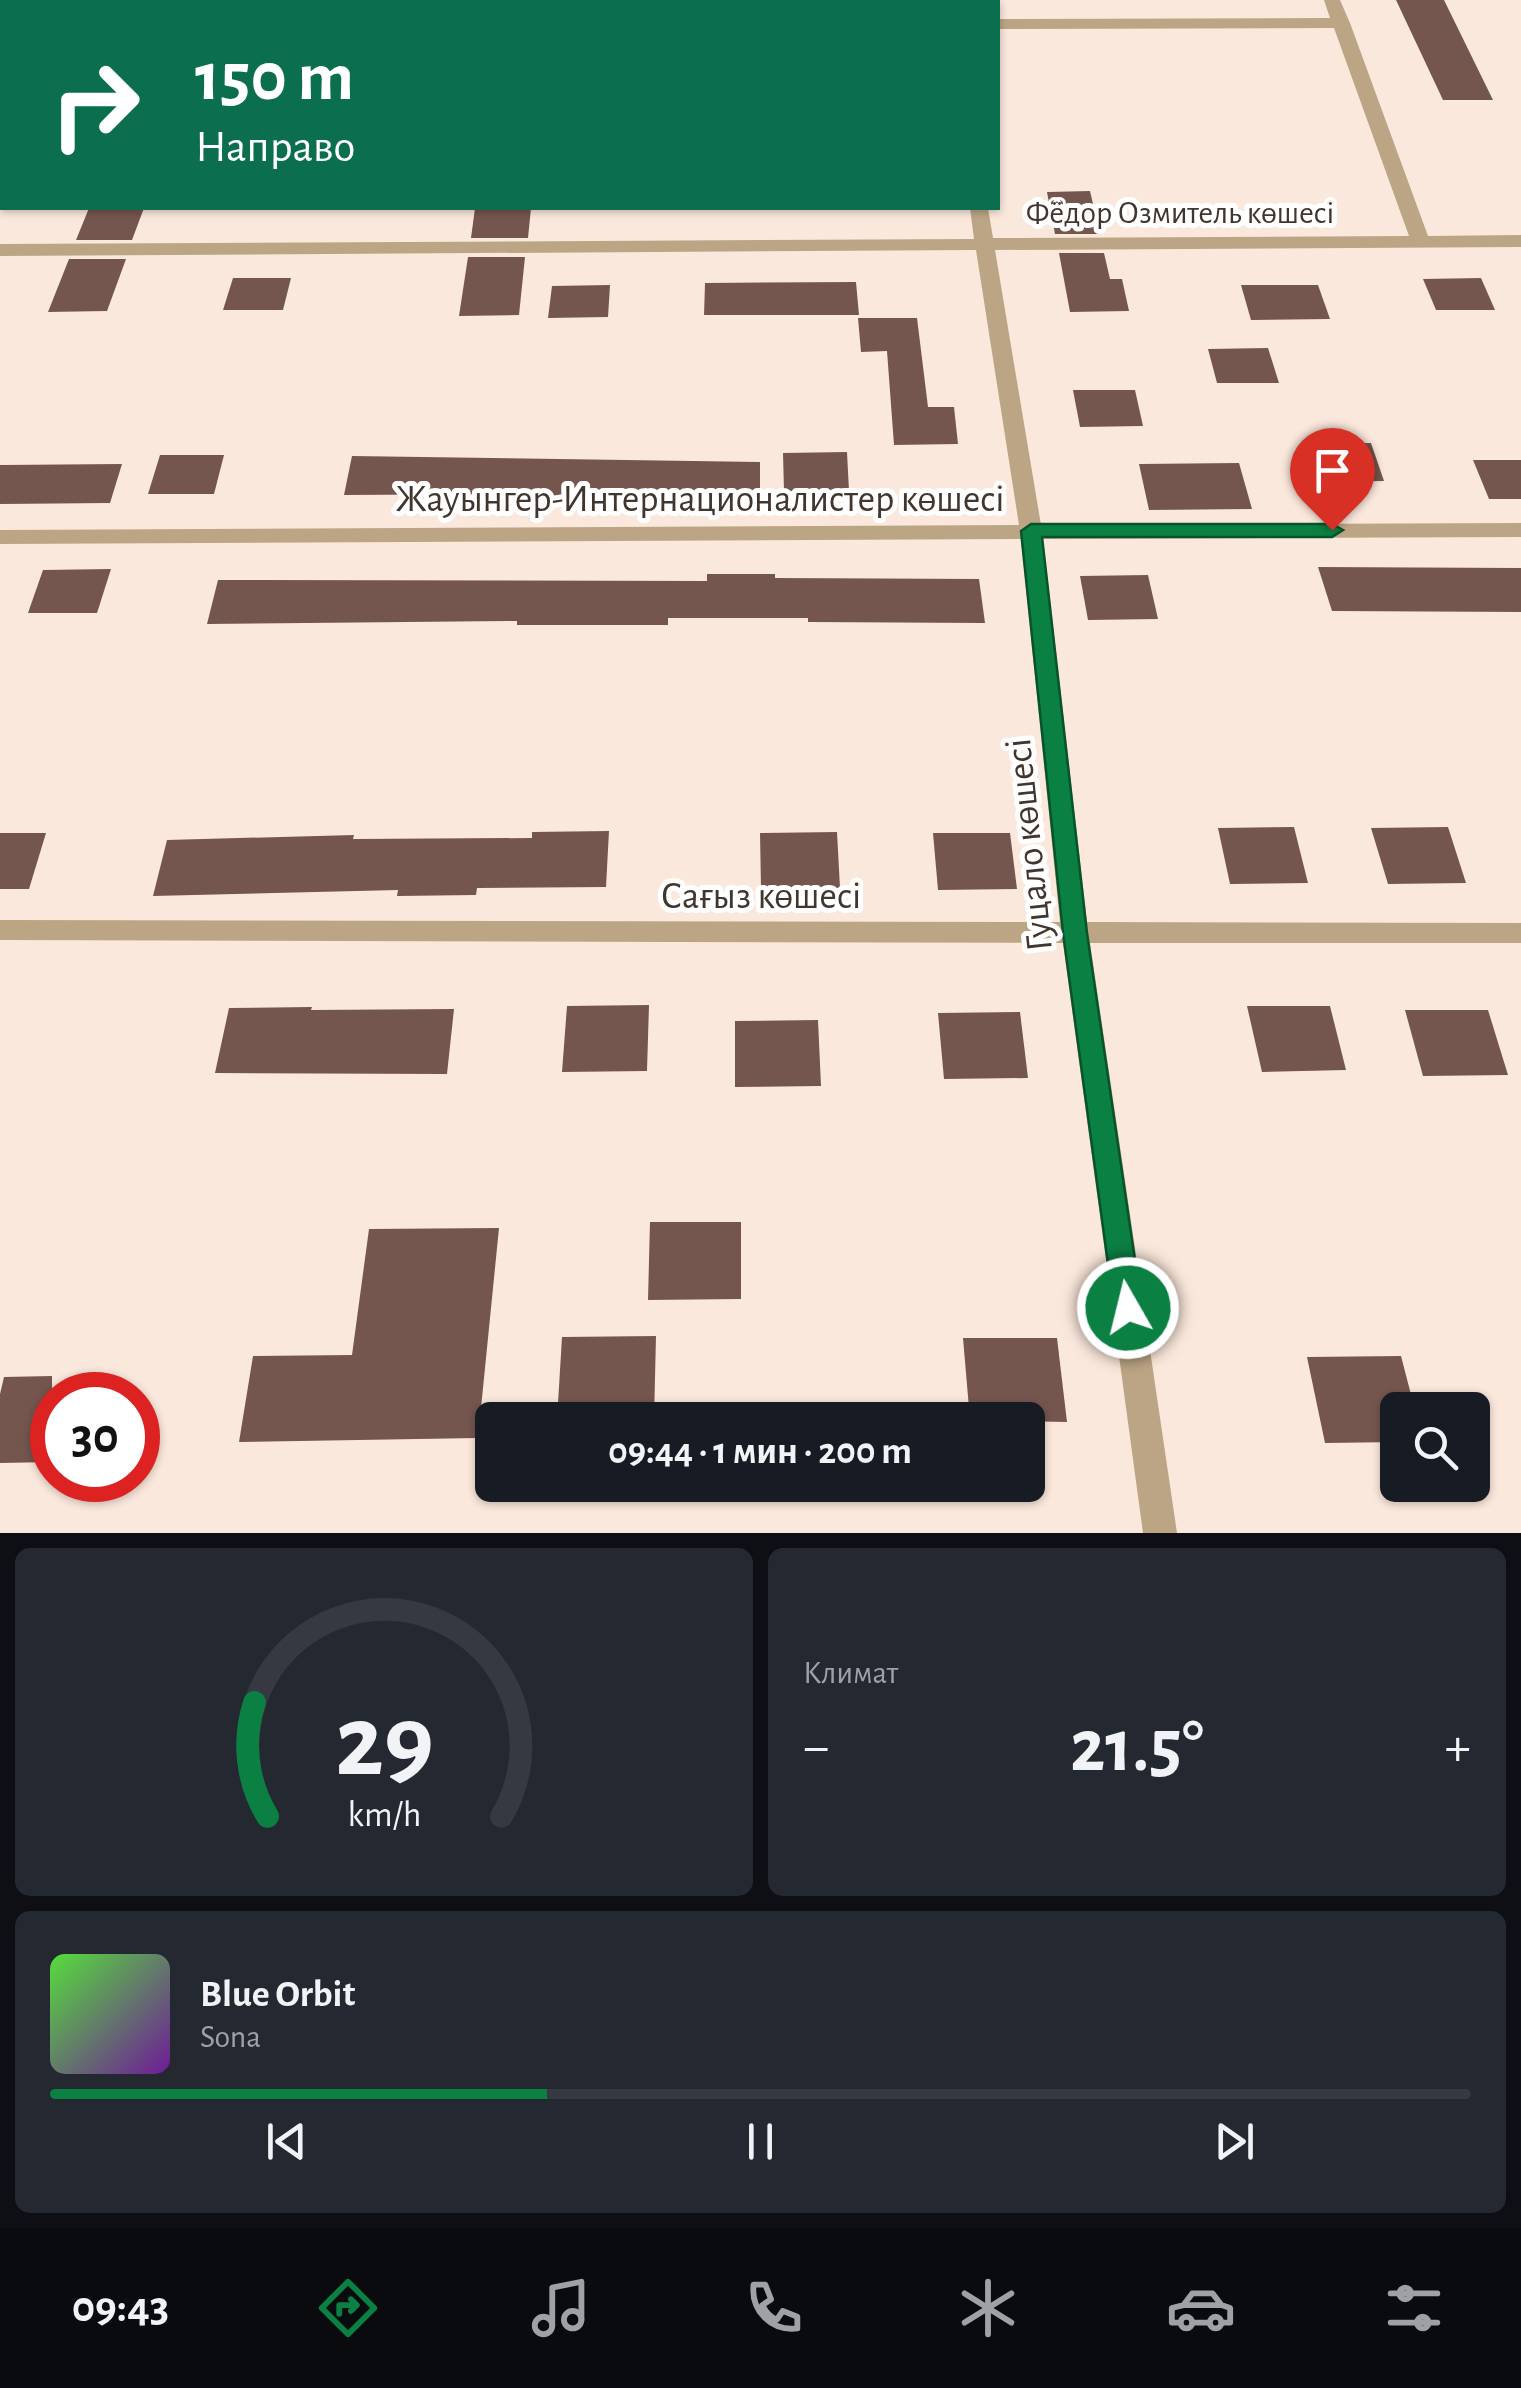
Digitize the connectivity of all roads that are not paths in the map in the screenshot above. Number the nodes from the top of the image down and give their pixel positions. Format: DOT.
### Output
graph roads {
  1 [pos="1332,0"];
  2 [pos="1000,24"];
  3 [pos="1342,24"];
  4 [pos="979,210"];
  5 [pos="1521,240"];
  6 [pos="1420,241"];
  7 [pos="984,242"];
  8 [pos="0,250"];
  9 [pos="1521,530"];
  10 [pos="1031,531"];
  11 [pos="0,537"];
  12 [pos="0,930"];
  13 [pos="1075,933"];
  14 [pos="1521,933"];
  15 [pos="1160,1533"];
  1 -- 3 [label="street"];
  2 -- 3 [label="street"];
  3 -- 6 [label="street"];
  4 -- 7 [label="street, Гуцало көшесі"];
  5 -- 6 [label="street, Фёдор Озмитель көшесі"];
  6 -- 7 [label="street, Фёдор Озмитель көшесі"];
  7 -- 8 [label="street, Фёдор Озмитель көшесі"];
  7 -- 10 [label="street, Гуцало көшесі"];
  9 -- 10 [label="street, Жауынгер-Интернационалистер көшесі"];
  10 -- 11 [label="street, Жауынгер-Интернационалистер көшесі"];
  10 -- 13 [label="street, Гуцало көшесі"];
  12 -- 13 [label="street, Сағыз көшесі"];
  13 -- 14 [label="street, Сағыз көшесі"];
  13 -- 15 [label="street, Гуцало көшесі"];
}
